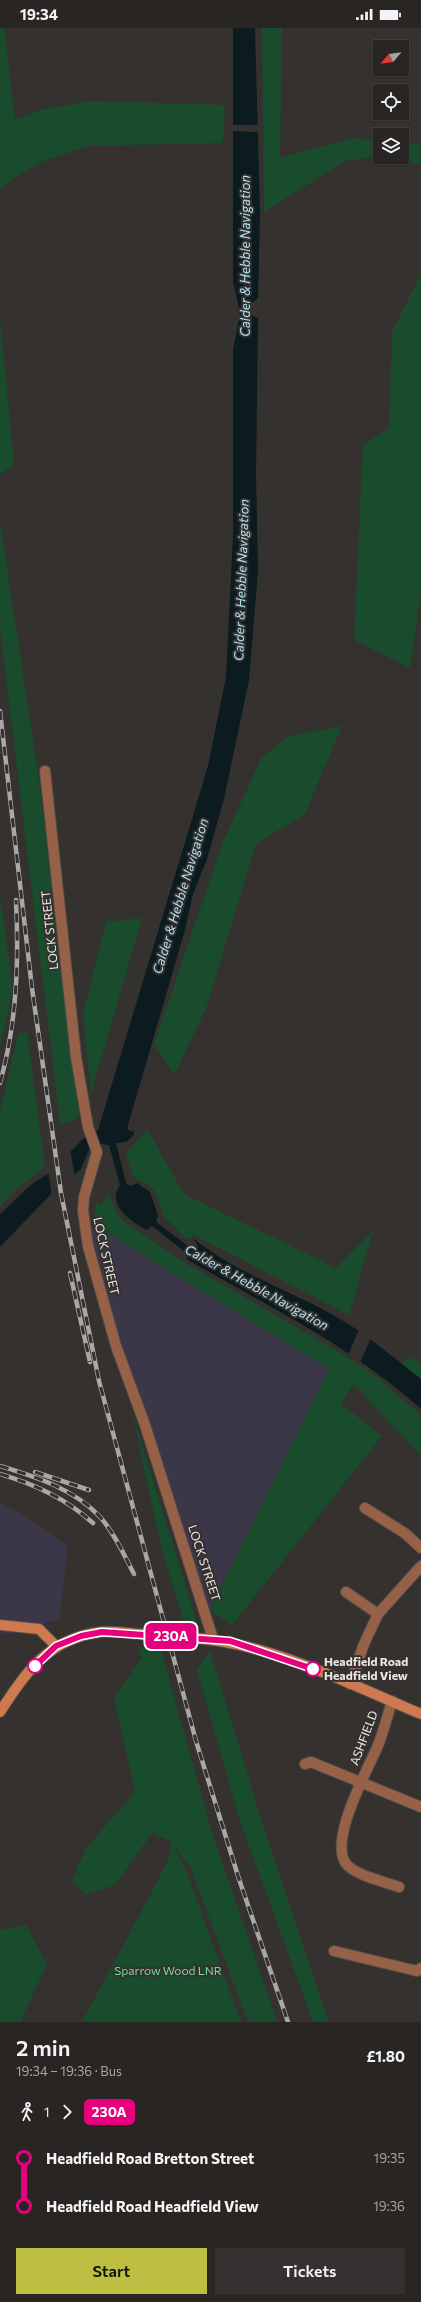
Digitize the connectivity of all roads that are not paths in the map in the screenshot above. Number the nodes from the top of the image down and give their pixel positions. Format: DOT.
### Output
graph roads {
  1 [pos="46,771"];
  2 [pos="366,1508"];
  3 [pos="421,1548"];
  4 [pos="421,1566"];
  5 [pos="346,1592"];
  6 [pos="378,1614"];
  7 [pos="0,1625"];
  8 [pos="213,1639"];
  9 [pos="56,1646"];
  10 [pos="350,1684"];
  11 [pos="392,1702"];
  12 [pos="0,1712"];
  13 [pos="421,1714"];
  14 [pos="304,1764"];
  15 [pos="360,1783"];
  16 [pos="421,1807"];
  17 [pos="399,1886"];
  18 [pos="334,1951"];
  19 [pos="421,1968"];
  1 -- 8 [label="street, LOCK STREET"];
  2 -- 3 [label="street"];
  4 -- 6 [label="street"];
  5 -- 6 [label="street"];
  6 -- 10 [label="street"];
  7 -- 9 [label="street"];
  8 -- 9 [label="street, bridge"];
  8 -- 10 [label="street"];
  9 -- 12 [label="street"];
  10 -- 11 [label="street"];
  11 -- 13 [label="street"];
  11 -- 15 [label="street, ASHFIELD"];
  14 -- 15 [label="street, ASHFIELD"];
  15 -- 16 [label="street, ASHFIELD"];
  15 -- 17 [label="street, ASHFIELD"];
  18 -- 19 [label="street"];
}
